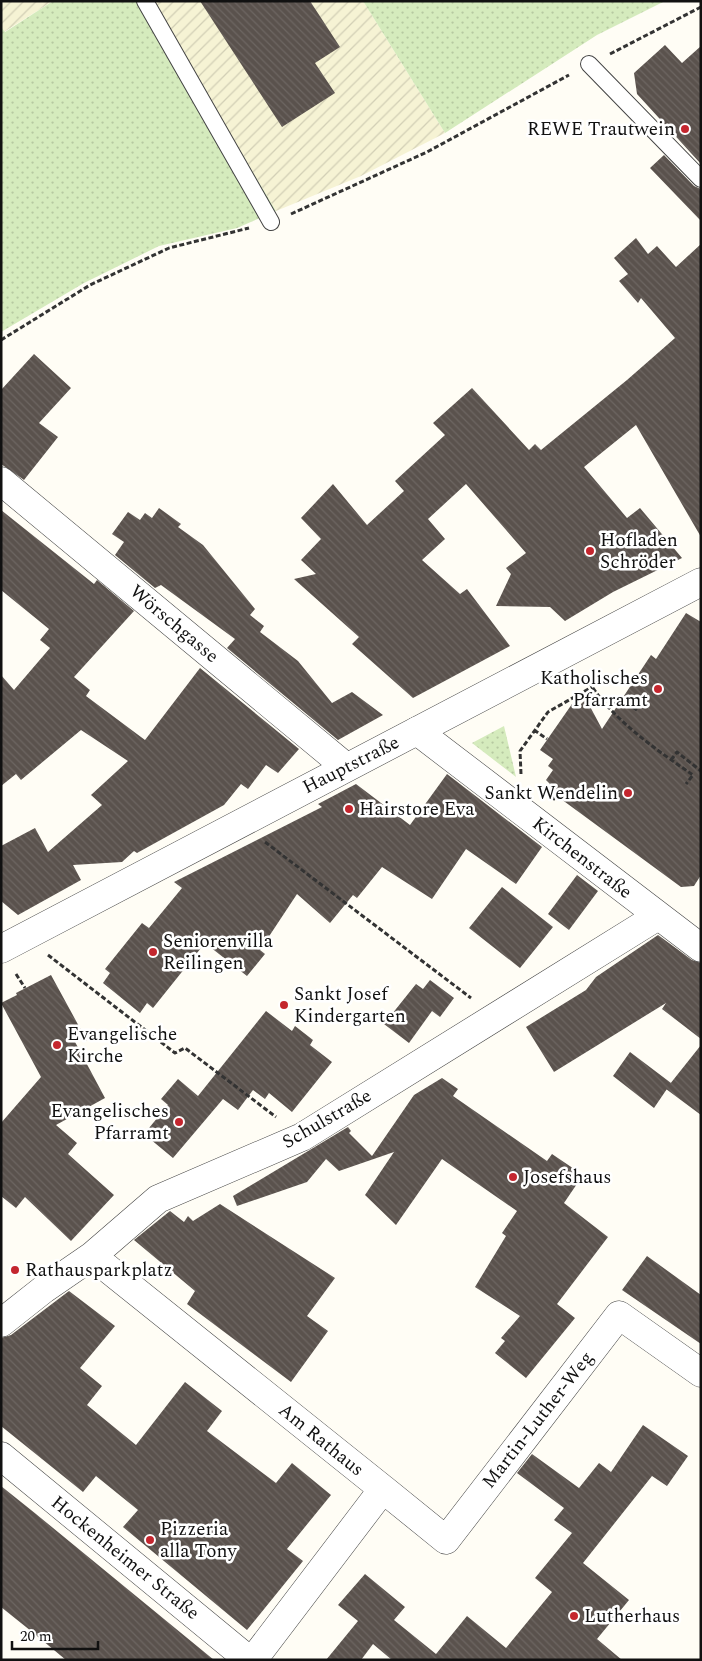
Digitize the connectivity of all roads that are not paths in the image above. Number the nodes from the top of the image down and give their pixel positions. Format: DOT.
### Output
graph roads {
  1 [pos="145,1"];
  2 [pos="589,64"];
  3 [pos="701,179"];
  4 [pos="271,222"];
  5 [pos="1,481"];
  6 [pos="700,582"];
  7 [pos="418,731"];
  8 [pos="346,767"];
  9 [pos="658,916"];
  10 [pos="13,943"];
  11 [pos="701,948"];
  12 [pos="92,1256"];
  13 [pos="1,1323"];
  14 [pos="701,1373"];
  15 [pos="1,1456"];
  16 [pos="383,1489"];
  17 [pos="249,1660"];
  18 [pos="253,1660"];
  1 -- 4 [label="lane"];
  2 -- 3 [label="lane"];
  5 -- 8 [label="street, Wörschgasse"];
  6 -- 7 [label="street, Hauptstraße"];
  7 -- 8 [label="street, Hauptstraße"];
  7 -- 9 [label="street, Kirchenstraße"];
  8 -- 10 [label="street, Hauptstraße"];
  9 -- 11 [label="street, Kirchenstraße"];
  9 -- 12 [label="street, Schulstraße"];
  12 -- 13 [label="street, Schulstraße"];
  12 -- 16 [label="street, Am Rathaus"];
  14 -- 16 [label="street, Martin-Luther-Weg"];
  15 -- 17 [label="street, Hockenheimer Straße"];
  16 -- 18 [label="street, Am Rathaus"];
}
